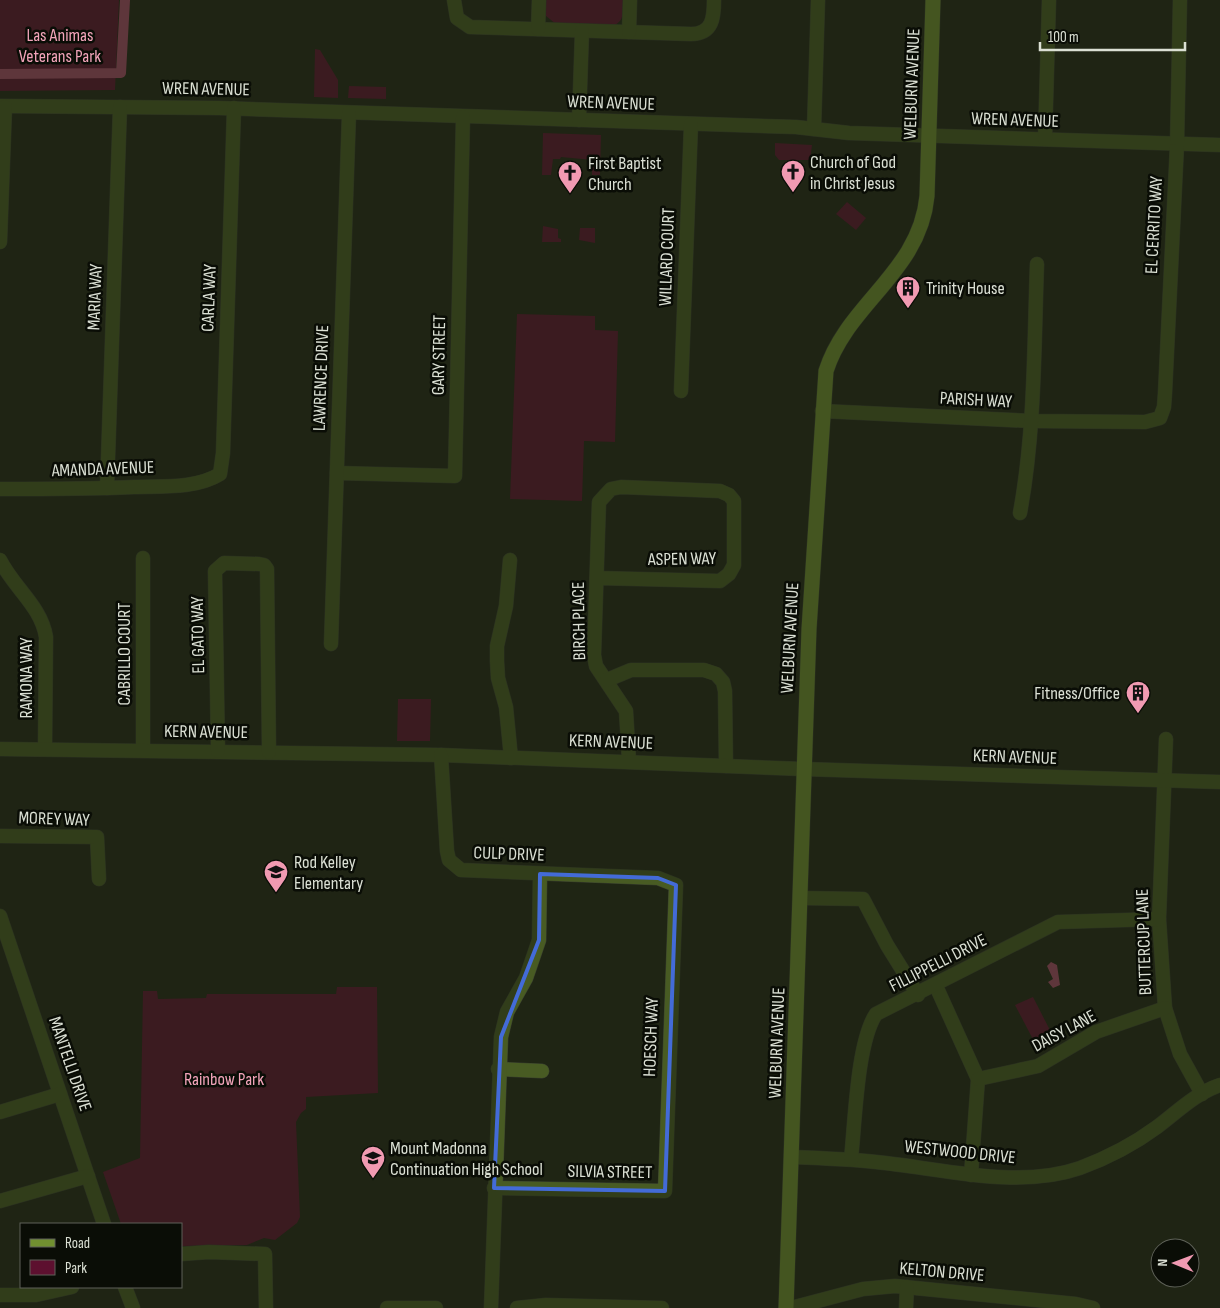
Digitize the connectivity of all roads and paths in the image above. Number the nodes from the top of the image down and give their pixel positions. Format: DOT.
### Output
graph roads {
  1 [pos="454,0"];
  2 [pos="539,0"];
  3 [pos="630,0"];
  4 [pos="714,0"];
  5 [pos="818,0"];
  6 [pos="933,0"];
  7 [pos="1049,0"];
  8 [pos="1180,0"];
  9 [pos="538,29"];
  10 [pos="582,31"];
  11 [pos="629,32"];
  12 [pos="2,106"];
  13 [pos="120,107"];
  14 [pos="234,108"];
  15 [pos="349,113"];
  16 [pos="463,117"];
  17 [pos="579,120"];
  18 [pos="691,124"];
  19 [pos="814,129"];
  20 [pos="929,136"];
  21 [pos="1045,139"];
  22 [pos="1177,144"];
  23 [pos="1220,145"];
  24 [pos="0,242"];
  25 [pos="1037,264"];
  26 [pos="681,391"];
  27 [pos="822,411"];
  28 [pos="1031,421"];
  29 [pos="1128,421"];
  30 [pos="337,473"];
  31 [pos="206,480"];
  32 [pos="107,488"];
  33 [pos="0,489"];
  34 [pos="599,502"];
  35 [pos="1020,513"];
  36 [pos="142,558"];
  37 [pos="0,560"];
  38 [pos="510,560"];
  39 [pos="596,578"];
  40 [pos="331,644"];
  41 [pos="607,680"];
  42 [pos="1166,739"];
  43 [pos="0,749"];
  44 [pos="45,749"];
  45 [pos="143,750"];
  46 [pos="218,751"];
  47 [pos="269,752"];
  48 [pos="441,755"];
  49 [pos="511,758"];
  50 [pos="629,761"];
  51 [pos="726,766"];
  52 [pos="803,769"];
  53 [pos="1164,780"];
  54 [pos="1220,782"];
  55 [pos="0,836"];
  56 [pos="540,874"];
  57 [pos="99,879"];
  58 [pos="676,884"];
  59 [pos="800,898"];
  60 [pos="0,916"];
  61 [pos="1159,919"];
  62 [pos="936,986"];
  63 [pos="918,995"];
  64 [pos="1165,1008"];
  65 [pos="498,1069"];
  66 [pos="542,1070"];
  67 [pos="978,1079"];
  68 [pos="1220,1085"];
  69 [pos="60,1094"];
  70 [pos="1202,1094"];
  71 [pos="0,1112"];
  72 [pos="792,1157"];
  73 [pos="851,1160"];
  74 [pos="972,1175"];
  75 [pos="88,1176"];
  76 [pos="494,1188"];
  77 [pos="665,1191"];
  78 [pos="0,1201"];
  79 [pos="104,1223"];
  80 [pos="182,1254"];
  81 [pos="907,1287"];
  82 [pos="68,1288"];
  83 [pos="125,1288"];
  84 [pos="0,1295"];
  85 [pos="1021,1303"];
  86 [pos="546,1307"];
  87 [pos="133,1308"];
  88 [pos="266,1308"];
  89 [pos="387,1308"];
  90 [pos="436,1308"];
  91 [pos="491,1308"];
  92 [pos="517,1308"];
  93 [pos="662,1308"];
  94 [pos="786,1308"];
  95 [pos="791,1308"];
  96 [pos="906,1308"];
  97 [pos="1093,1308"];
  1 -- 9 [label="street"];
  2 -- 9 [label="street"];
  3 -- 11 [label="street"];
  4 -- 11 [label="street"];
  5 -- 19 [label="street"];
  6 -- 20 [label="main road, WELBURN AVENUE"];
  7 -- 21 [label="street"];
  8 -- 22 [label="street, EL CERRITO WAY"];
  9 -- 10 [label="street"];
  10 -- 11 [label="street"];
  10 -- 17 [label="street"];
  12 -- 13 [label="street, WREN AVENUE"];
  12 -- 24 [label="street"];
  13 -- 14 [label="street, WREN AVENUE"];
  13 -- 32 [label="street, MARIA WAY"];
  14 -- 15 [label="street, WREN AVENUE"];
  14 -- 31 [label="street, CARLA WAY"];
  15 -- 16 [label="street, WREN AVENUE"];
  15 -- 30 [label="street, LAWRENCE DRIVE"];
  16 -- 17 [label="street, WREN AVENUE"];
  16 -- 30 [label="street, GARY STREET"];
  17 -- 18 [label="street, WREN AVENUE"];
  18 -- 19 [label="street, WREN AVENUE"];
  18 -- 26 [label="street, WILLARD COURT"];
  19 -- 20 [label="street, WREN AVENUE"];
  20 -- 21 [label="street, WREN AVENUE"];
  20 -- 27 [label="main road, WELBURN AVENUE"];
  21 -- 22 [label="street, WREN AVENUE"];
  22 -- 23 [label="street, WREN AVENUE"];
  22 -- 29 [label="street, EL CERRITO WAY"];
  25 -- 28 [label="street"];
  27 -- 28 [label="street, PARISH WAY"];
  27 -- 52 [label="main road, WELBURN AVENUE"];
  28 -- 29 [label="street, PARISH WAY"];
  28 -- 35 [label="street"];
  30 -- 40 [label="street, LAWRENCE DRIVE"];
  31 -- 32 [label="street, AMANDA AVENUE"];
  32 -- 33 [label="street, AMANDA AVENUE"];
  34 -- 39 [label="street, BIRCH PLACE"];
  34 -- 39 [label="street, ASPEN WAY"];
  36 -- 45 [label="street, CABRILLO COURT"];
  37 -- 44 [label="street, RAMONA WAY"];
  38 -- 49 [label="street"];
  39 -- 41 [label="street, BIRCH PLACE"];
  41 -- 50 [label="street, BIRCH PLACE"];
  41 -- 51 [label="street"];
  42 -- 53 [label="street, BUTTERCUP LANE"];
  43 -- 44 [label="street, KERN AVENUE"];
  44 -- 45 [label="street, KERN AVENUE"];
  45 -- 46 [label="street, KERN AVENUE"];
  46 -- 47 [label="street, KERN AVENUE"];
  46 -- 47 [label="street, EL GATO WAY"];
  47 -- 48 [label="street, KERN AVENUE"];
  48 -- 49 [label="street, KERN AVENUE"];
  48 -- 56 [label="street, CULP DRIVE"];
  49 -- 50 [label="street, KERN AVENUE"];
  50 -- 51 [label="street, KERN AVENUE"];
  51 -- 52 [label="street, KERN AVENUE"];
  52 -- 53 [label="street, KERN AVENUE"];
  52 -- 59 [label="main road, WELBURN AVENUE"];
  53 -- 54 [label="street, KERN AVENUE"];
  53 -- 61 [label="street, BUTTERCUP LANE"];
  55 -- 57 [label="street, MOREY WAY"];
  56 -- 58 [label="street, CULP DRIVE"];
  56 -- 65 [label="street"];
  58 -- 77 [label="street, HOESCH WAY"];
  59 -- 63 [label="street"];
  59 -- 72 [label="main road, WELBURN AVENUE"];
  60 -- 69 [label="street, MANTELLI DRIVE"];
  61 -- 62 [label="street, FILLIPPELLI DRIVE"];
  61 -- 64 [label="street, BUTTERCUP LANE"];
  62 -- 63 [label="street, FILLIPPELLI DRIVE"];
  62 -- 67 [label="street"];
  63 -- 73 [label="street, FILLIPPELLI DRIVE"];
  64 -- 67 [label="street, DAISY LANE"];
  64 -- 70 [label="street, BUTTERCUP LANE"];
  65 -- 66 [label="street"];
  65 -- 76 [label="street"];
  67 -- 74 [label="street"];
  68 -- 70 [label="street, WESTWOOD DRIVE"];
  69 -- 71 [label="street"];
  69 -- 75 [label="street, MANTELLI DRIVE"];
  70 -- 74 [label="street, WESTWOOD DRIVE"];
  72 -- 73 [label="street, WESTWOOD DRIVE"];
  72 -- 94 [label="main road, WELBURN AVENUE"];
  73 -- 74 [label="street, WESTWOOD DRIVE"];
  75 -- 78 [label="street"];
  75 -- 79 [label="street, MANTELLI DRIVE"];
  76 -- 77 [label="street, SILVIA STREET"];
  76 -- 91 [label="street"];
  80 -- 88 [label="street"];
  81 -- 85 [label="street, KELTON DRIVE"];
  81 -- 95 [label="street, KELTON DRIVE"];
  81 -- 96 [label="street"];
  82 -- 84 [label="street"];
  83 -- 87 [label="street"];
  85 -- 97 [label="street, KELTON DRIVE"];
  86 -- 92 [label="street"];
  86 -- 93 [label="street"];
  89 -- 90 [label="street"];
}
